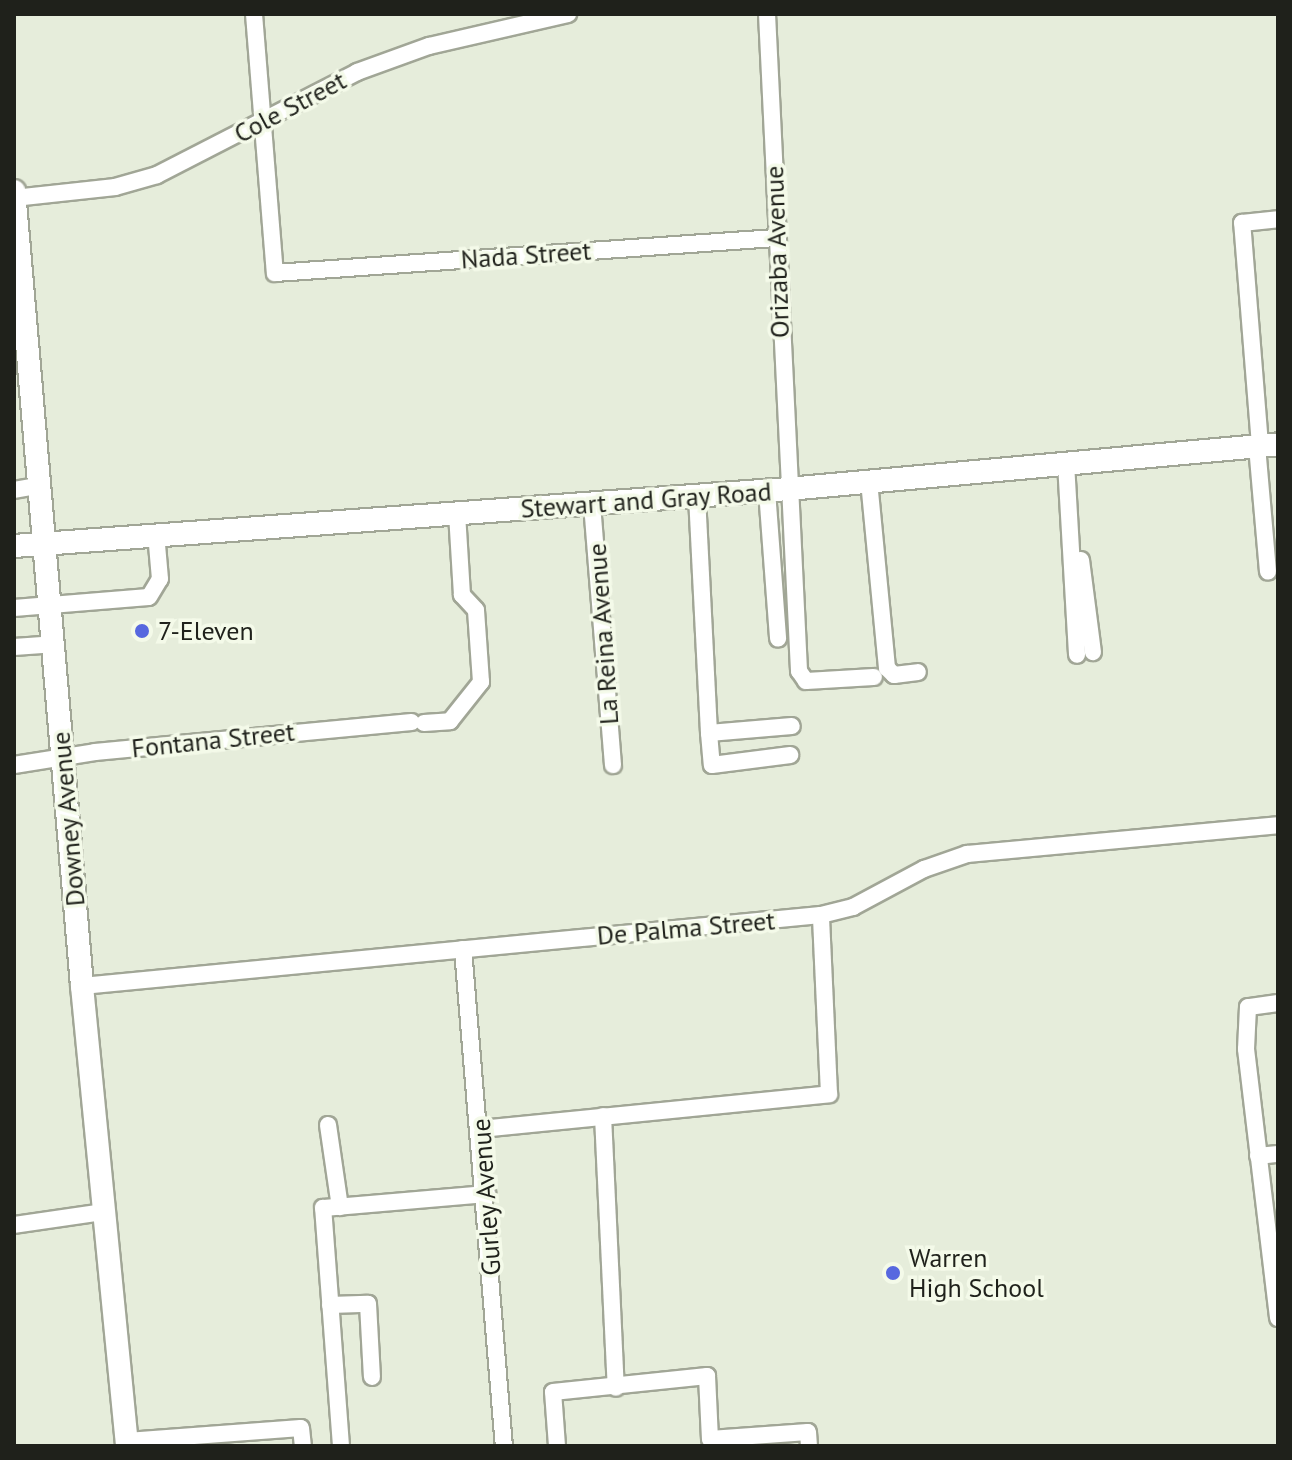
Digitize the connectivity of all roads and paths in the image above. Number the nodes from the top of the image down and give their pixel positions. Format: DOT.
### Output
graph roads {
  1 [pos="254,14"];
  2 [pos="568,14"];
  3 [pos="767,14"];
  4 [pos="263,120"];
  5 [pos="14,191"];
  6 [pos="14,198"];
  7 [pos="1278,219"];
  8 [pos="776,238"];
  9 [pos="1265,445"];
  10 [pos="1070,463"];
  11 [pos="869,481"];
  12 [pos="41,485"];
  13 [pos="14,490"];
  14 [pos="777,490"];
  15 [pos="697,496"];
  16 [pos="592,504"];
  17 [pos="457,514"];
  18 [pos="156,533"];
  19 [pos="45,540"];
  20 [pos="14,546"];
  21 [pos="1268,572"];
  22 [pos="50,605"];
  23 [pos="14,608"];
  24 [pos="778,639"];
  25 [pos="53,644"];
  26 [pos="14,647"];
  27 [pos="1085,653"];
  28 [pos="918,672"];
  29 [pos="874,677"];
  30 [pos="792,726"];
  31 [pos="709,733"];
  32 [pos="790,755"];
  33 [pos="62,758"];
  34 [pos="14,765"];
  35 [pos="613,765"];
  36 [pos="1278,825"];
  37 [pos="821,915"];
  38 [pos="463,949"];
  39 [pos="82,986"];
  40 [pos="1278,1003"];
  41 [pos="603,1116"];
  42 [pos="328,1125"];
  43 [pos="481,1129"];
  44 [pos="1278,1154"];
  45 [pos="1258,1156"];
  46 [pos="487,1194"];
  47 [pos="340,1207"];
  48 [pos="103,1212"];
  49 [pos="14,1225"];
  50 [pos="330,1305"];
  51 [pos="1278,1318"];
  52 [pos="372,1377"];
  53 [pos="616,1388"];
  54 [pos="127,1443"];
  55 [pos="303,1446"];
  56 [pos="341,1446"];
  57 [pos="504,1446"];
  58 [pos="557,1446"];
  59 [pos="809,1446"];
  1 -- 4 [label="street"];
  2 -- 4 [label="street, Cole Street"];
  3 -- 8 [label="street, Orizaba Avenue"];
  4 -- 6 [label="street, Cole Street"];
  4 -- 8 [label="street, Nada Street"];
  5 -- 6 [label="main road, Downey Avenue"];
  6 -- 12 [label="main road, Downey Avenue"];
  7 -- 9 [label="street"];
  8 -- 14 [label="street, Orizaba Avenue"];
  9 -- 10 [label="main road, Stewart and Gray Road"];
  9 -- 21 [label="street"];
  10 -- 11 [label="main road, Stewart and Gray Road"];
  10 -- 27 [label="street"];
  11 -- 14 [label="main road, Stewart and Gray Road"];
  11 -- 28 [label="street"];
  12 -- 13 [label="street"];
  12 -- 19 [label="main road, Downey Avenue"];
  14 -- 15 [label="main road, Stewart and Gray Road"];
  14 -- 24 [label="street"];
  14 -- 29 [label="street"];
  15 -- 16 [label="main road, Stewart and Gray Road"];
  15 -- 31 [label="street"];
  16 -- 17 [label="main road, Stewart and Gray Road"];
  16 -- 35 [label="street, La Reina Avenue"];
  17 -- 18 [label="main road, Stewart and Gray Road"];
  17 -- 33 [label="street, Fontana Street"];
  18 -- 19 [label="main road, Stewart and Gray Road"];
  18 -- 22 [label="street"];
  19 -- 20 [label="main road, Stewart and Gray Road"];
  19 -- 22 [label="main road, Downey Avenue"];
  22 -- 23 [label="street"];
  22 -- 25 [label="main road, Downey Avenue"];
  25 -- 26 [label="street"];
  25 -- 33 [label="main road, Downey Avenue"];
  30 -- 31 [label="street"];
  31 -- 32 [label="street"];
  33 -- 34 [label="street, Fontana Street"];
  33 -- 39 [label="main road, Downey Avenue"];
  36 -- 37 [label="street, De Palma Street"];
  37 -- 38 [label="street, De Palma Street"];
  37 -- 41 [label="street"];
  38 -- 39 [label="street, De Palma Street"];
  38 -- 43 [label="street, Gurley Avenue"];
  39 -- 48 [label="main road, Downey Avenue"];
  40 -- 45 [label="street"];
  41 -- 43 [label="street"];
  41 -- 53 [label="street"];
  42 -- 47 [label="street"];
  43 -- 46 [label="street, Gurley Avenue"];
  44 -- 45 [label="street"];
  45 -- 51 [label="street"];
  46 -- 47 [label="street"];
  46 -- 57 [label="street, Gurley Avenue"];
  47 -- 50 [label="street"];
  48 -- 49 [label="street"];
  48 -- 54 [label="main road, Downey Avenue"];
  50 -- 52 [label="street"];
  50 -- 56 [label="street"];
  53 -- 58 [label="street"];
  53 -- 59 [label="street"];
  54 -- 55 [label="street"];
}
